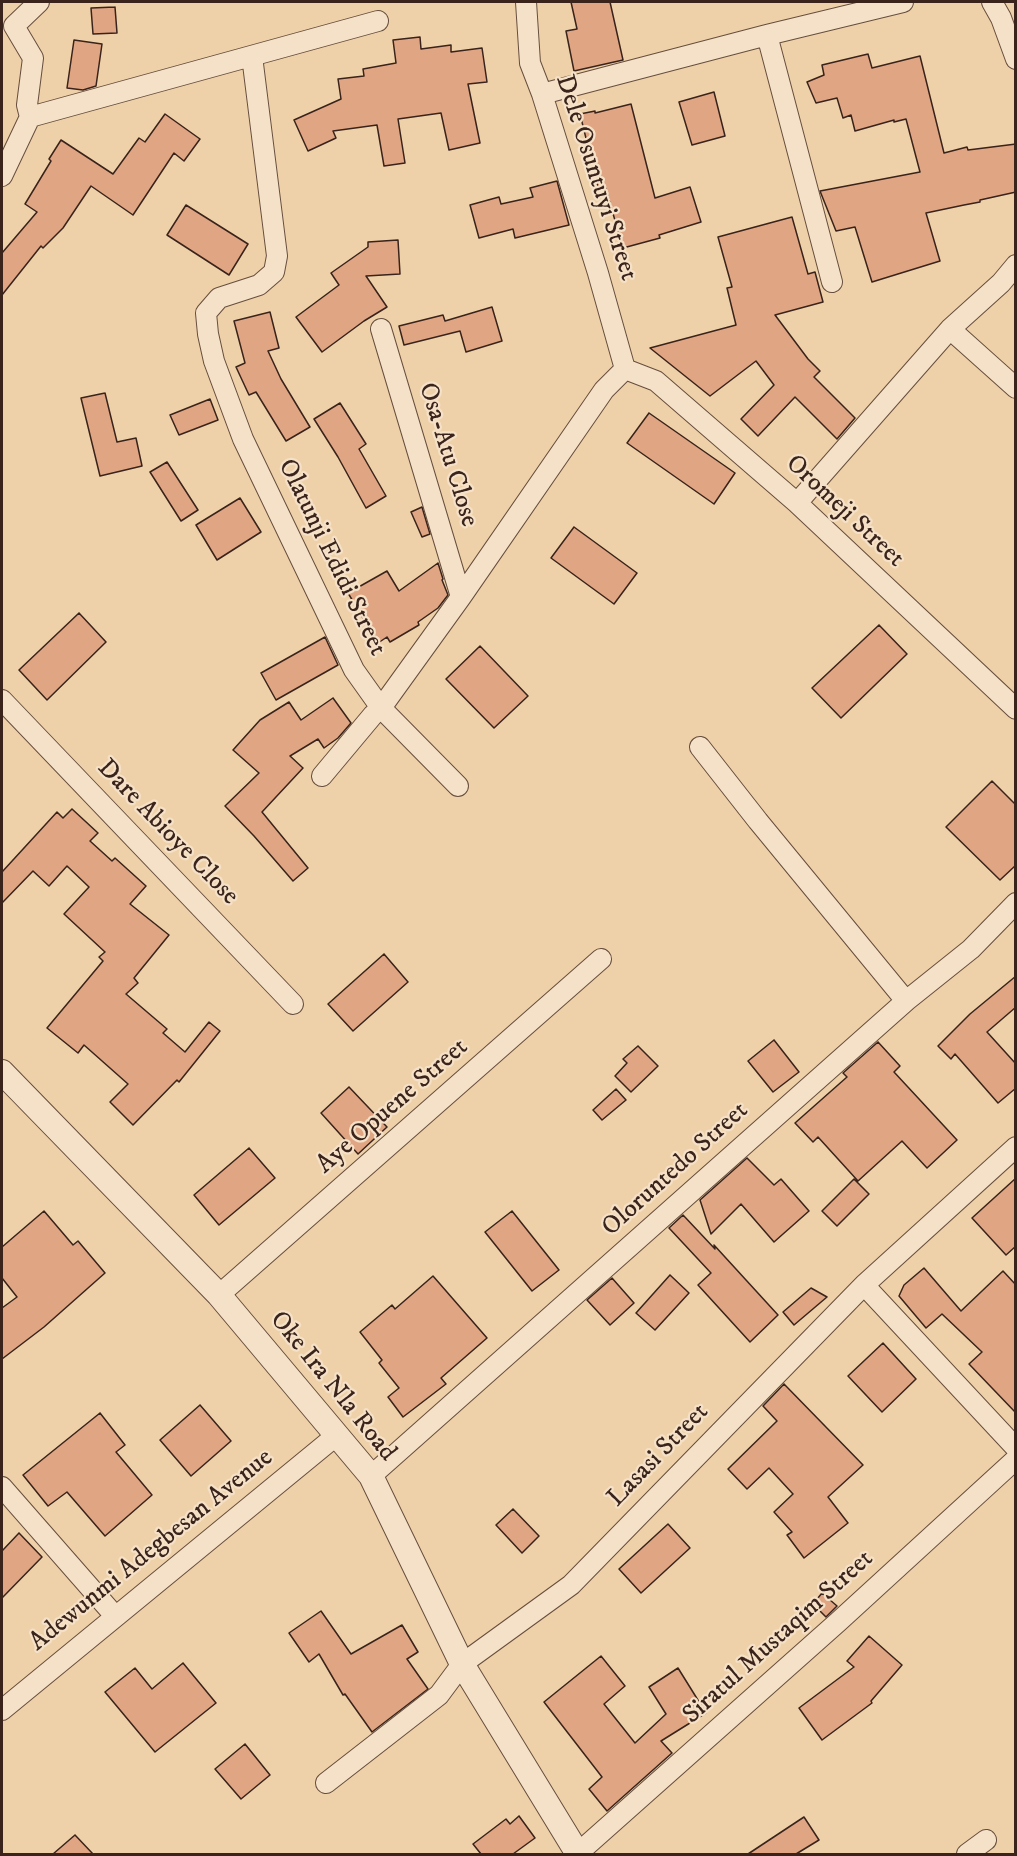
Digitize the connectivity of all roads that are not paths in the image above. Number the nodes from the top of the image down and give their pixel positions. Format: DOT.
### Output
graph roads {
  1 [pos="39,2"];
  2 [pos="526,2"];
  3 [pos="903,2"];
  4 [pos="992,2"];
  5 [pos="378,21"];
  6 [pos="8,24"];
  7 [pos="766,35"];
  8 [pos="252,56"];
  9 [pos="1016,59"];
  10 [pos="542,94"];
  11 [pos="30,117"];
  12 [pos="2,176"];
  13 [pos="1016,265"];
  14 [pos="832,282"];
  15 [pos="381,329"];
  16 [pos="950,329"];
  17 [pos="625,369"];
  18 [pos="1016,388"];
  19 [pos="797,503"];
  20 [pos="460,597"];
  21 [pos="2,700"];
  22 [pos="381,708"];
  23 [pos="1016,709"];
  24 [pos="700,747"];
  25 [pos="322,776"];
  26 [pos="458,786"];
  27 [pos="1016,903"];
  28 [pos="601,959"];
  29 [pos="906,1001"];
  30 [pos="293,1004"];
  31 [pos="2,1072"];
  32 [pos="1016,1147"];
  33 [pos="864,1285"];
  34 [pos="219,1295"];
  35 [pos="337,1435"];
  36 [pos="1016,1448"];
  37 [pos="1016,1459"];
  38 [pos="371,1476"];
  39 [pos="2,1487"];
  40 [pos="115,1616"];
  41 [pos="462,1664"];
  42 [pos="2,1710"];
  43 [pos="326,1783"];
  44 [pos="986,1840"];
  45 [pos="578,1854"];
  46 [pos="967,1854"];
  1 -- 6 [label="street"];
  2 -- 10 [label="street, Dele Osuntuyi Street"];
  3 -- 7 [label="street"];
  4 -- 9 [label="street"];
  5 -- 8 [label="street"];
  6 -- 11 [label="street"];
  7 -- 10 [label="street"];
  7 -- 14 [label="street"];
  8 -- 11 [label="street"];
  8 -- 22 [label="street, Olatunji Edidi Street"];
  10 -- 17 [label="street, Dele Osuntuyi Street"];
  11 -- 12 [label="street"];
  13 -- 16 [label="street"];
  15 -- 20 [label="street, Osa-Atu Close"];
  16 -- 18 [label="street"];
  16 -- 19 [label="street"];
  17 -- 19 [label="street, Oromeji Street"];
  17 -- 20 [label="street, Olatunji Edidi Street"];
  19 -- 23 [label="street, Oromeji Street"];
  20 -- 22 [label="street, Olatunji Edidi Street"];
  21 -- 30 [label="street, Dare Abioye Close"];
  22 -- 25 [label="street"];
  22 -- 26 [label="street"];
  24 -- 29 [label="street"];
  27 -- 29 [label="street, Oloruntedo Street"];
  28 -- 34 [label="street, Aye Opuene Street"];
  29 -- 38 [label="street, Oloruntedo Street"];
  31 -- 34 [label="street, Oke Ira Nla Road"];
  32 -- 33 [label="street, Lasasi Street"];
  33 -- 36 [label="street"];
  33 -- 41 [label="street, Lasasi Street"];
  34 -- 35 [label="street, Oke Ira Nla Road"];
  35 -- 38 [label="street, Oke Ira Nla Road"];
  35 -- 40 [label="street, Adewunmi Adegbesan Avenue"];
  37 -- 45 [label="street, Siratul Mustaqim Street"];
  38 -- 41 [label="street, Oke Ira Nla Road"];
  39 -- 40 [label="street"];
  40 -- 42 [label="street, Adewunmi Adegbesan Avenue"];
  41 -- 43 [label="street, Lasasi Street"];
  41 -- 45 [label="street, Oke Ira Nla Road"];
  44 -- 46 [label="street"];
}
